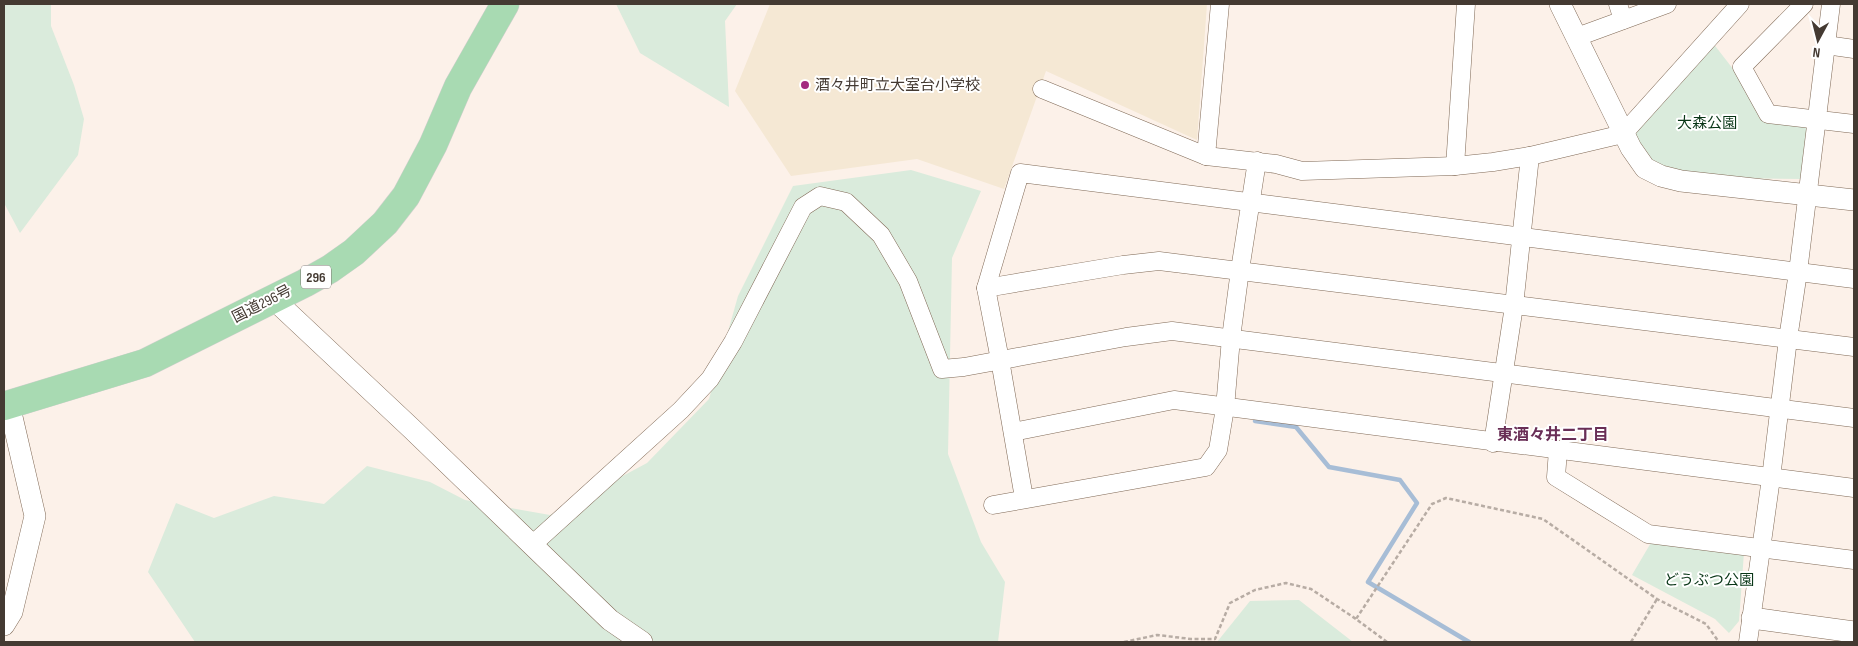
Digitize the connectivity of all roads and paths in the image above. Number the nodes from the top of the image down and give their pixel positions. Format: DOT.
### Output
graph roads {
  1 [pos="505,4"];
  2 [pos="1220,4"];
  3 [pos="1466,4"];
  4 [pos="1560,4"];
  5 [pos="1667,4"];
  6 [pos="1740,4"];
  7 [pos="1804,4"];
  8 [pos="1831,4"];
  9 [pos="1620,12"];
  10 [pos="1578,37"];
  11 [pos="1826,45"];
  12 [pos="1854,49"];
  13 [pos="1042,89"];
  14 [pos="1818,119"];
  15 [pos="1854,124"];
  16 [pos="1623,134"];
  17 [pos="1206,156"];
  18 [pos="1530,156"];
  19 [pos="1257,161"];
  20 [pos="1455,166"];
  21 [pos="1808,194"];
  22 [pos="1854,200"];
  23 [pos="1250,203"];
  24 [pos="1522,238"];
  25 [pos="1240,270"];
  26 [pos="1798,272"];
  27 [pos="1854,279"];
  28 [pos="986,288"];
  29 [pos="276,297"];
  30 [pos="1514,306"];
  31 [pos="1231,338"];
  32 [pos="1788,339"];
  33 [pos="1854,348"];
  34 [pos="1000,360"];
  35 [pos="1504,374"];
  36 [pos="6,405"];
  37 [pos="1225,408"];
  38 [pos="1780,408"];
  39 [pos="1854,418"];
  40 [pos="1013,432"];
  41 [pos="1494,442"];
  42 [pos="1558,450"];
  43 [pos="1771,478"];
  44 [pos="1854,488"];
  45 [pos="1024,498"];
  46 [pos="993,505"];
  47 [pos="532,544"];
  48 [pos="1761,548"];
  49 [pos="1854,560"];
  50 [pos="1657,599"];
  51 [pos="1752,618"];
  52 [pos="1359,622"];
  53 [pos="4,625"];
  54 [pos="1854,632"];
  55 [pos="642,642"];
  56 [pos="1124,642"];
  57 [pos="1387,642"];
  58 [pos="1631,642"];
  59 [pos="1719,642"];
  60 [pos="1748,642"];
  1 -- 29 [label="highway, 国道296号 / 296"];
  2 -- 17 [label="street"];
  3 -- 20 [label="street"];
  4 -- 10 [label="street"];
  5 -- 9 [label="street"];
  6 -- 16 [label="street"];
  7 -- 14 [label="street"];
  8 -- 11 [label="street"];
  9 -- 10 [label="street"];
  10 -- 16 [label="street"];
  11 -- 12 [label="street"];
  11 -- 14 [label="street"];
  13 -- 17 [label="street"];
  14 -- 15 [label="street"];
  14 -- 21 [label="street"];
  16 -- 18 [label="street"];
  16 -- 21 [label="street"];
  17 -- 19 [label="street"];
  18 -- 20 [label="street"];
  18 -- 24 [label="street"];
  19 -- 20 [label="street"];
  19 -- 23 [label="street"];
  21 -- 22 [label="street"];
  21 -- 26 [label="street"];
  23 -- 24 [label="street"];
  23 -- 25 [label="street"];
  23 -- 28 [label="street"];
  24 -- 26 [label="street"];
  24 -- 30 [label="street"];
  25 -- 28 [label="street"];
  25 -- 30 [label="street"];
  25 -- 31 [label="street"];
  26 -- 27 [label="street"];
  26 -- 32 [label="street"];
  28 -- 34 [label="street"];
  29 -- 36 [label="highway, 国道296号 / 296"];
  29 -- 47 [label="street"];
  30 -- 32 [label="street"];
  30 -- 35 [label="street"];
  31 -- 34 [label="street"];
  31 -- 35 [label="street"];
  31 -- 37 [label="street"];
  32 -- 33 [label="street"];
  32 -- 38 [label="street"];
  34 -- 40 [label="street"];
  34 -- 47 [label="street"];
  35 -- 38 [label="street"];
  35 -- 41 [label="street"];
  36 -- 53 [label="street"];
  37 -- 40 [label="street"];
  37 -- 41 [label="street"];
  37 -- 45 [label="street"];
  38 -- 39 [label="street"];
  38 -- 43 [label="street"];
  40 -- 45 [label="street"];
  41 -- 42 [label="street"];
  42 -- 43 [label="street"];
  42 -- 48 [label="street"];
  43 -- 44 [label="street"];
  43 -- 48 [label="street"];
  45 -- 46 [label="street"];
  47 -- 55 [label="street"];
  48 -- 49 [label="street"];
  48 -- 51 [label="street"];
  50 -- 52 [label="path"];
  50 -- 58 [label="path"];
  50 -- 59 [label="path"];
  51 -- 54 [label="street"];
  51 -- 60 [label="street"];
  52 -- 56 [label="path"];
  52 -- 57 [label="path"];
}
